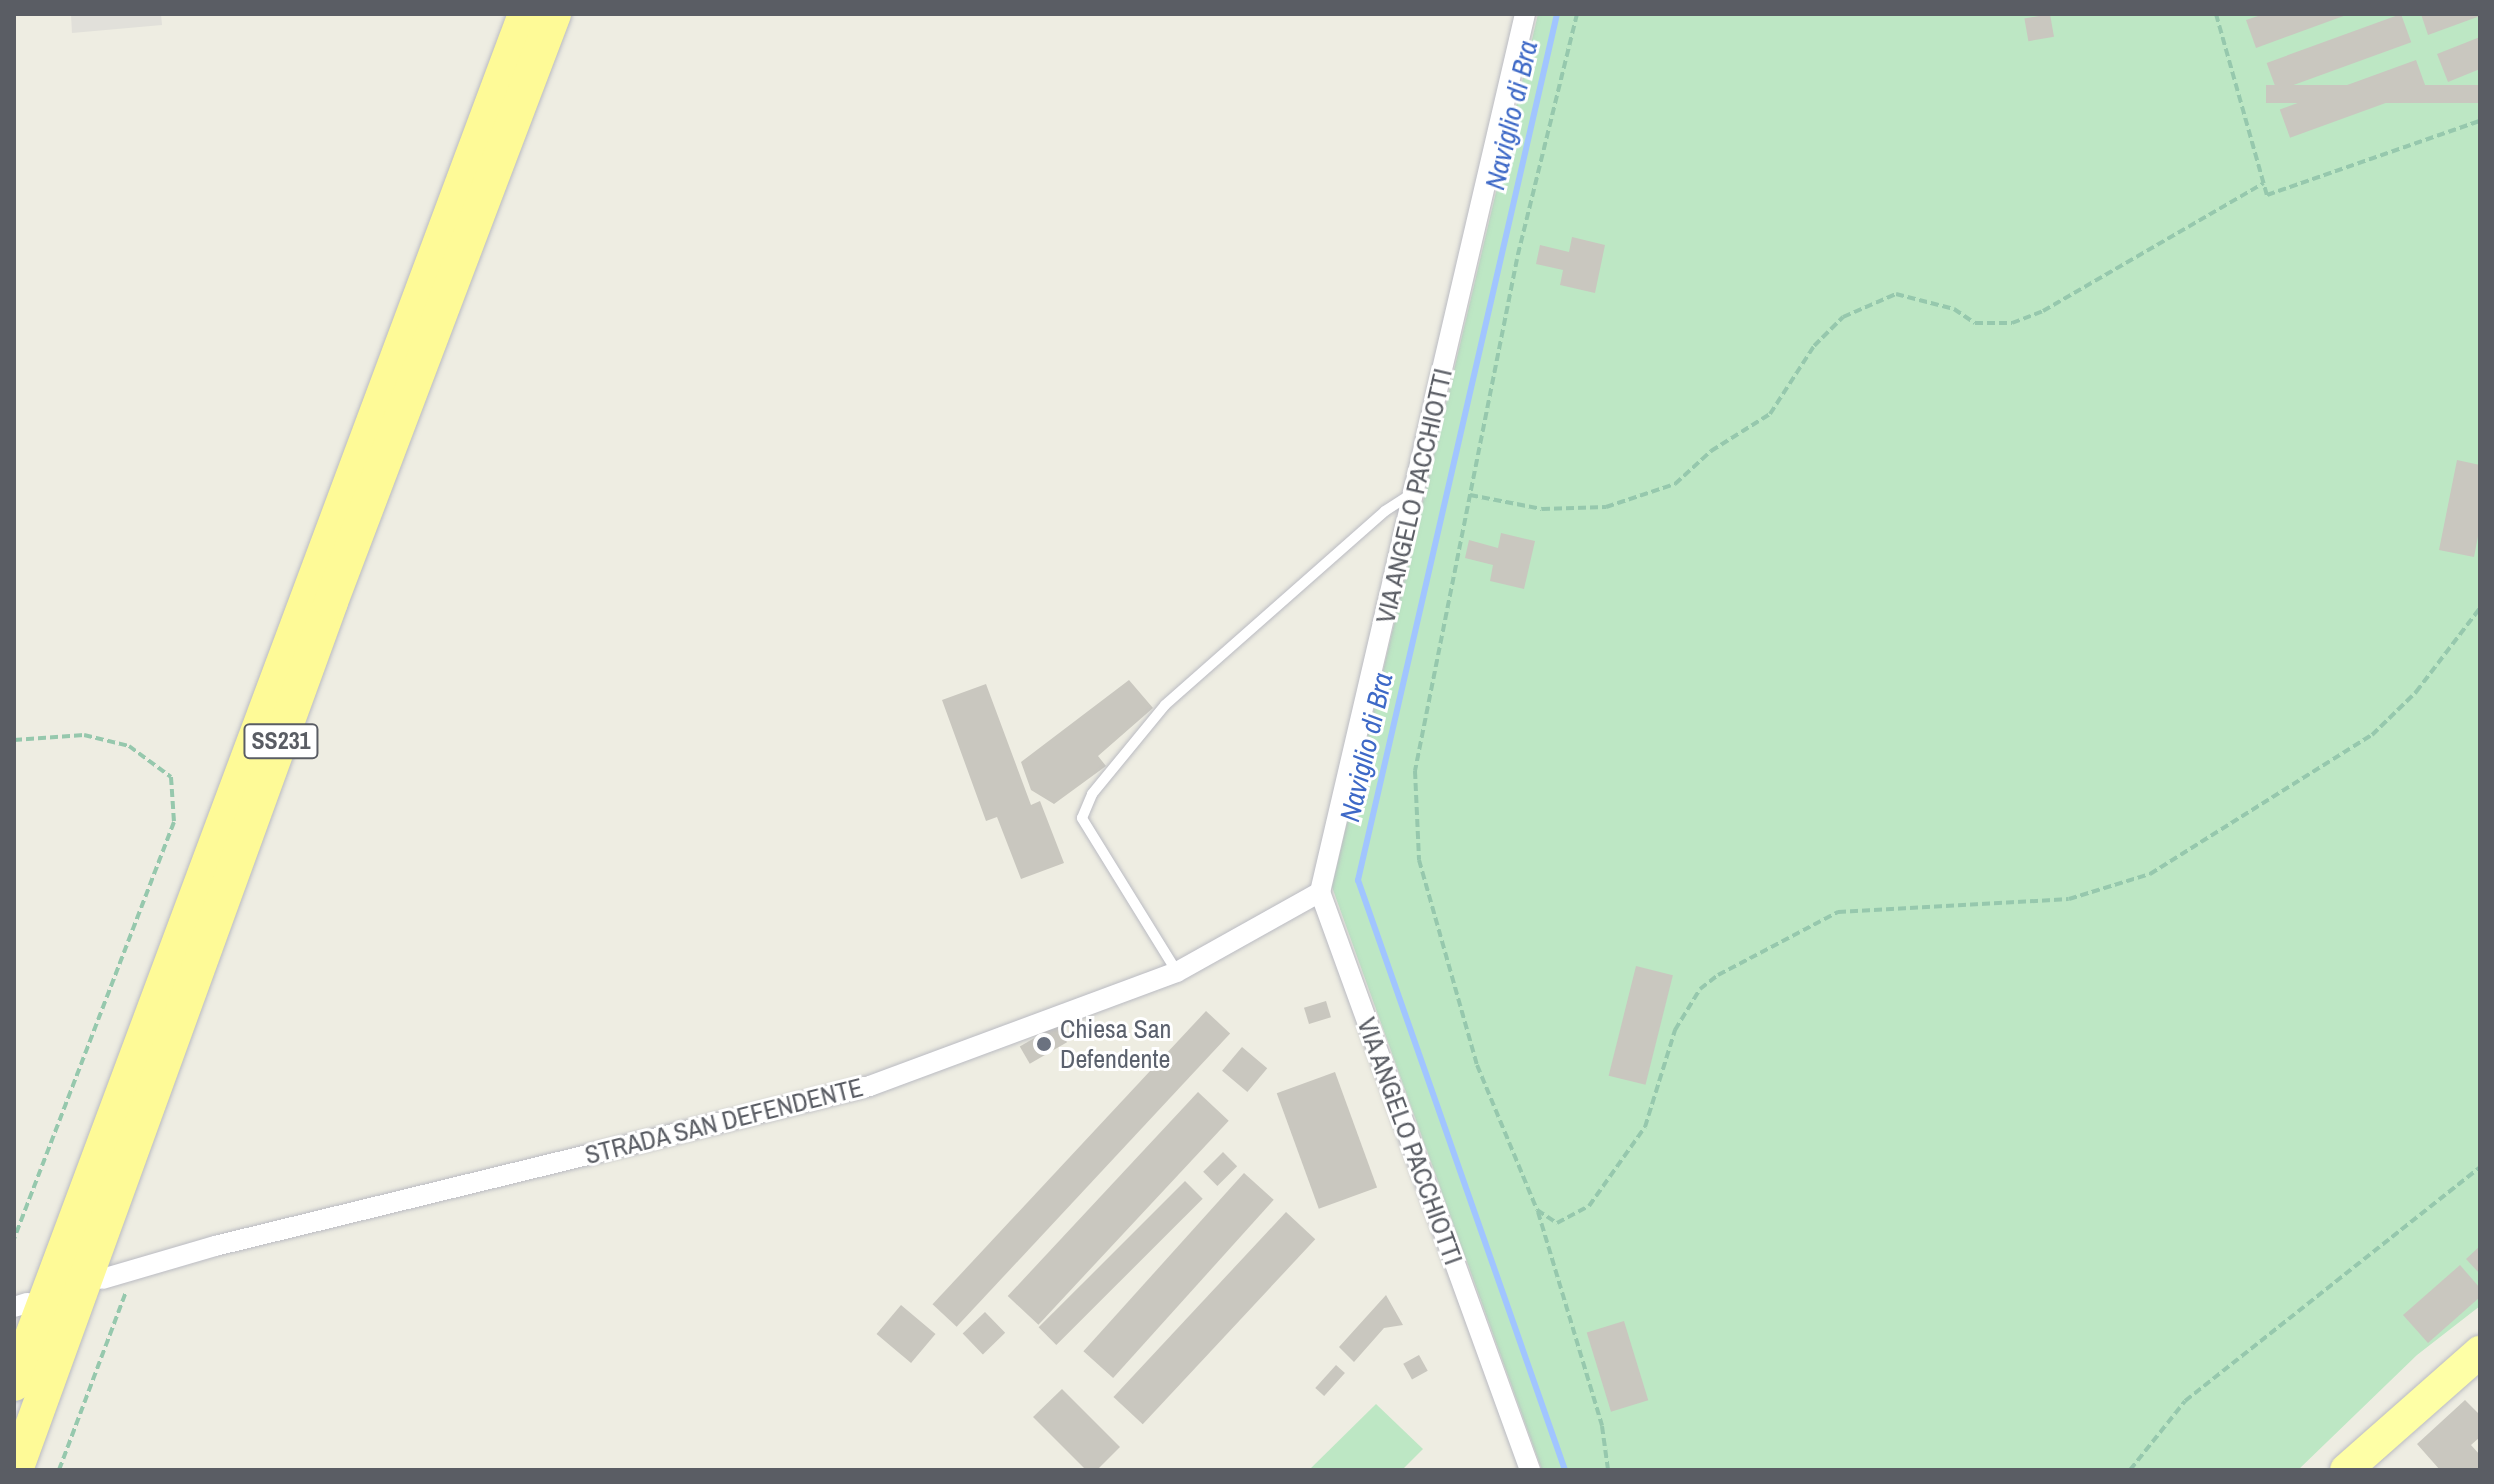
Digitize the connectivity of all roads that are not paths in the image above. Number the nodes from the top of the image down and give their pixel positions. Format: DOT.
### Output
graph roads {
  1 [pos="525,14"];
  2 [pos="554,14"];
  3 [pos="1525,14"];
  4 [pos="1416,491"];
  5 [pos="1320,892"];
  6 [pos="1177,972"];
  7 [pos="102,1279"];
  8 [pos="2480,1352"];
  9 [pos="14,1384"];
  10 [pos="16,1470"];
  11 [pos="1530,1470"];
  12 [pos="2346,1470"];
  1 -- 9 [label="highway, SS231"];
  2 -- 10 [label="highway, SS231"];
  3 -- 4 [label="street, VIA ANGELO PACCHIOTTI"];
  4 -- 5 [label="street, VIA ANGELO PACCHIOTTI"];
  4 -- 6 [label="lane"];
  5 -- 6 [label="street, STRADA SAN DEFENDENTE"];
  5 -- 11 [label="street, VIA ANGELO PACCHIOTTI"];
  6 -- 7 [label="street, STRADA SAN DEFENDENTE"];
  8 -- 12 [label="main road"];
}
